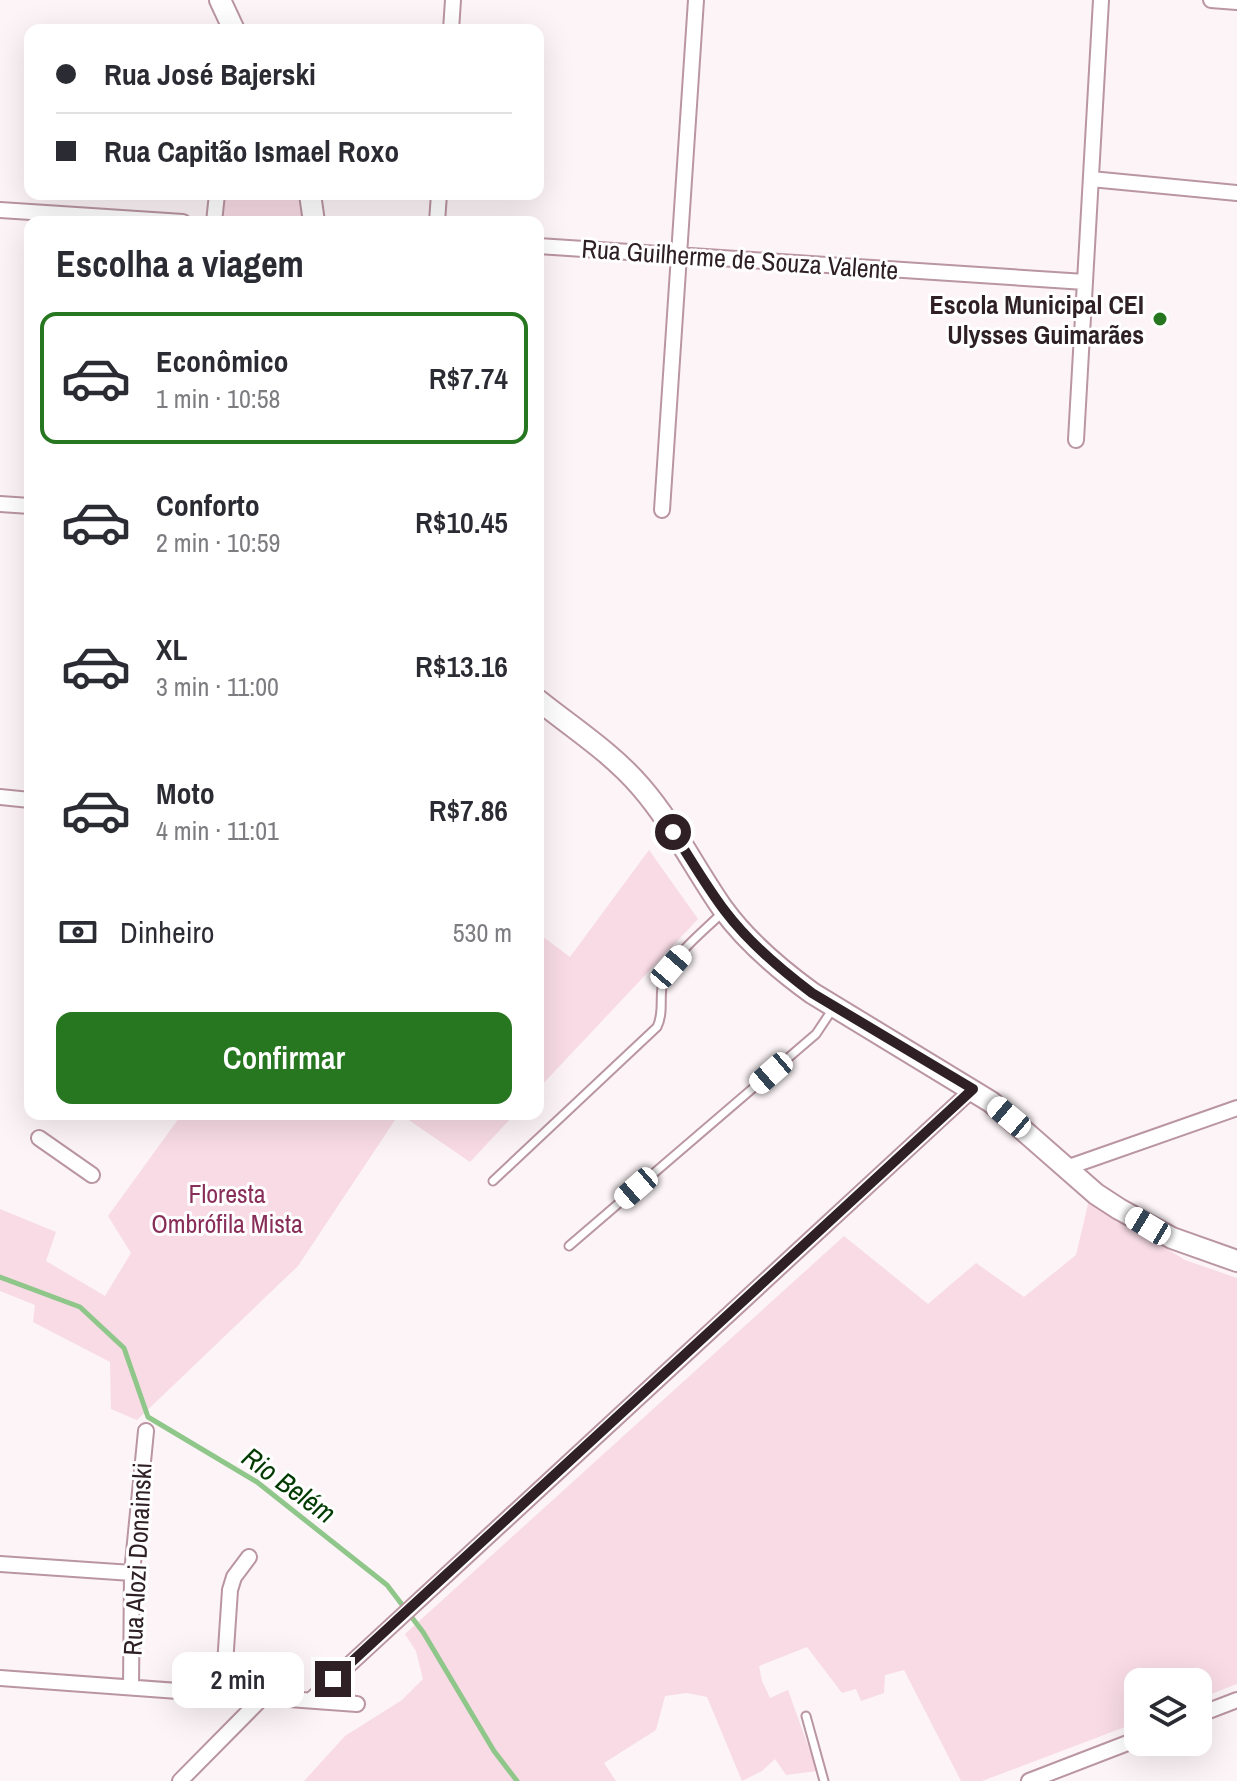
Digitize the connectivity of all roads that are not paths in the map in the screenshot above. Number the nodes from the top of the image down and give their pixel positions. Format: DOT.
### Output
graph roads {
  1 [pos="220,0"];
  2 [pos="453,0"];
  3 [pos="696,0"];
  4 [pos="1101,0"];
  5 [pos="1211,0"];
  6 [pos="1237,2"];
  7 [pos="231,24"];
  8 [pos="451,24"];
  9 [pos="1091,179"];
  10 [pos="1237,193"];
  11 [pos="0,210"];
  12 [pos="92,216"];
  13 [pos="544,246"];
  14 [pos="679,255"];
  15 [pos="1085,282"];
  16 [pos="1076,440"];
  17 [pos="0,504"];
  18 [pos="24,506"];
  19 [pos="662,510"];
  20 [pos="544,705"];
  21 [pos="0,797"];
  22 [pos="24,799"];
  23 [pos="724,910"];
  24 [pos="834,1007"];
  25 [pos="973,1089"];
  26 [pos="1237,1108"];
  27 [pos="39,1138"];
  28 [pos="1066,1168"];
  29 [pos="92,1175"];
  30 [pos="493,1181"];
  31 [pos="569,1246"];
  32 [pos="1237,1261"];
  33 [pos="146,1431"];
  34 [pos="249,1557"];
  35 [pos="0,1564"];
  36 [pos="132,1573"];
  37 [pos="0,1678"];
  38 [pos="131,1687"];
  39 [pos="223,1694"];
  40 [pos="263,1697"];
  41 [pos="311,1700"];
  42 [pos="1237,1700"];
  43 [pos="357,1704"];
  44 [pos="1212,1710"];
  45 [pos="806,1716"];
  46 [pos="1124,1744"];
  47 [pos="180,1781"];
  48 [pos="824,1781"];
  49 [pos="1029,1781"];
  1 -- 7 [label="main road"];
  2 -- 8 [label="street"];
  3 -- 14 [label="street"];
  4 -- 9 [label="street"];
  5 -- 6 [label="street"];
  9 -- 10 [label="street"];
  9 -- 15 [label="street"];
  11 -- 12 [label="street"];
  13 -- 14 [label="street, Rua Guilherme de Souza Valente"];
  14 -- 15 [label="street, Rua Guilherme de Souza Valente"];
  14 -- 19 [label="street"];
  15 -- 16 [label="street"];
  17 -- 18 [label="street"];
  20 -- 23 [label="main road"];
  21 -- 22 [label="street"];
  23 -- 24 [label="main road"];
  23 -- 30 [label="lane"];
  24 -- 25 [label="main road"];
  24 -- 31 [label="lane"];
  25 -- 28 [label="main road"];
  25 -- 41 [label="street"];
  26 -- 28 [label="street"];
  27 -- 29 [label="street"];
  28 -- 32 [label="main road"];
  33 -- 36 [label="street, Rua Alozi Donainski"];
  34 -- 39 [label="street"];
  35 -- 36 [label="street"];
  36 -- 38 [label="street, Rua Alozi Donainski"];
  37 -- 38 [label="street"];
  38 -- 39 [label="street"];
  39 -- 40 [label="street"];
  40 -- 41 [label="street"];
  40 -- 47 [label="street"];
  41 -- 43 [label="street"];
  42 -- 44 [label="street"];
  45 -- 48 [label="lane"];
  46 -- 49 [label="street"];
}
